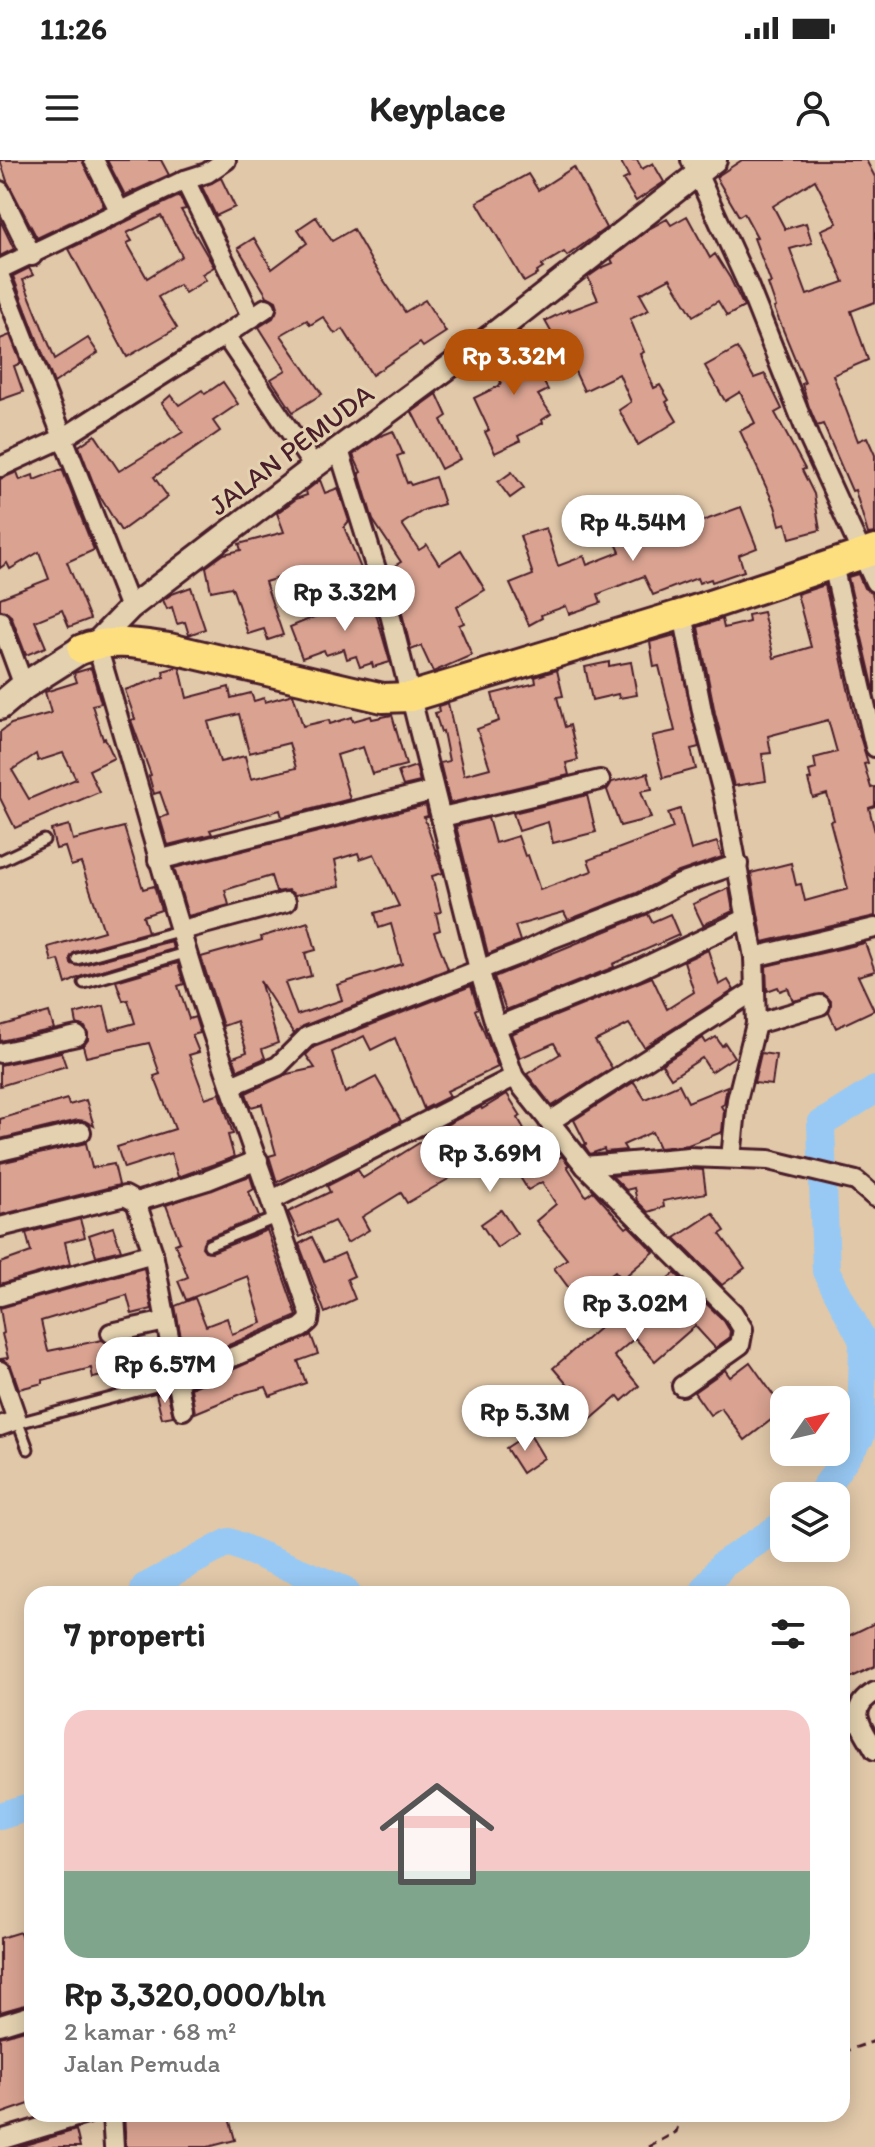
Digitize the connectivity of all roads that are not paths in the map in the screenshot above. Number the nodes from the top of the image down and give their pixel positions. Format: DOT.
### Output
graph roads {
  1 [pos="94,160"];
  2 [pos="226,160"];
  3 [pos="701,164"];
  4 [pos="204,166"];
  5 [pos="185,180"];
  6 [pos="0,191"];
  7 [pos="120,212"];
  8 [pos="32,256"];
  9 [pos="0,269"];
  10 [pos="0,277"];
  11 [pos="225,335"];
  12 [pos="63,438"];
  13 [pos="339,450"];
  14 [pos="0,467"];
  15 [pos="314,467"];
  16 [pos="869,552"];
  17 [pos="833,565"];
  18 [pos="875,582"];
  19 [pos="130,608"];
  20 [pos="683,614"];
  21 [pos="0,621"];
  22 [pos="89,646"];
  23 [pos="24,686"];
  24 [pos="410,697"];
  25 [pos="0,706"];
  26 [pos="875,747"];
  27 [pos="600,780"];
  28 [pos="433,791"];
  29 [pos="442,817"];
  30 [pos="44,840"];
  31 [pos="158,860"];
  32 [pos="0,861"];
  33 [pos="738,864"];
  34 [pos="286,902"];
  35 [pos="747,918"];
  36 [pos="875,928"];
  37 [pos="182,930"];
  38 [pos="188,952"];
  39 [pos="754,957"];
  40 [pos="77,959"];
  41 [pos="479,969"];
  42 [pos="84,983"];
  43 [pos="754,991"];
  44 [pos="820,1005"];
  45 [pos="756,1024"];
  46 [pos="496,1027"];
  47 [pos="77,1036"];
  48 [pos="0,1053"];
  49 [pos="514,1077"];
  50 [pos="231,1086"];
  51 [pos="549,1122"];
  52 [pos="81,1132"];
  53 [pos="0,1151"];
  54 [pos="731,1158"];
  55 [pos="258,1160"];
  56 [pos="585,1166"];
  57 [pos="875,1197"];
  58 [pos="136,1202"];
  59 [pos="275,1209"];
  60 [pos="0,1227"];
  61 [pos="209,1245"];
  62 [pos="153,1253"];
  63 [pos="0,1296"];
  64 [pos="166,1321"];
  65 [pos="111,1333"];
  66 [pos="0,1371"];
  67 [pos="178,1380"];
  68 [pos="682,1386"];
  69 [pos="183,1410"];
  70 [pos="12,1423"];
  71 [pos="28,1449"];
  72 [pos="875,1692"];
  73 [pos="875,1750"];
  74 [pos="24,2018"];
  75 [pos="0,2025"];
  76 [pos="60,2122"];
  77 [pos="112,2122"];
  78 [pos="0,2140"];
  79 [pos="114,2147"];
  1 -- 7 [label="street"];
  2 -- 4 [label="street"];
  3 -- 13 [label="street, JALAN PEMUDA"];
  3 -- 16 [label="street"];
  4 -- 5 [label="street"];
  5 -- 7 [label="street"];
  5 -- 11 [label="street"];
  6 -- 8 [label="street"];
  7 -- 8 [label="street"];
  8 -- 9 [label="street"];
  10 -- 12 [label="street"];
  11 -- 12 [label="street"];
  11 -- 15 [label="street"];
  12 -- 14 [label="street"];
  12 -- 19 [label="street"];
  13 -- 15 [label="street, JALAN PEMUDA"];
  13 -- 24 [label="street"];
  15 -- 19 [label="street, JALAN PEMUDA"];
  16 -- 17 [label="main road"];
  16 -- 18 [label="street"];
  17 -- 20 [label="main road"];
  17 -- 26 [label="street"];
  19 -- 22 [label="street, JALAN PEMUDA"];
  20 -- 24 [label="main road"];
  20 -- 33 [label="street"];
  21 -- 23 [label="street"];
  22 -- 23 [label="main road"];
  22 -- 24 [label="main road"];
  22 -- 31 [label="street"];
  23 -- 25 [label="main road"];
  24 -- 28 [label="street"];
  27 -- 29 [label="street"];
  28 -- 29 [label="street"];
  28 -- 31 [label="street"];
  29 -- 41 [label="street"];
  30 -- 32 [label="lane"];
  31 -- 37 [label="street"];
  33 -- 35 [label="street"];
  33 -- 41 [label="street"];
  34 -- 37 [label="street"];
  35 -- 39 [label="street"];
  35 -- 46 [label="street"];
  36 -- 39 [label="street"];
  37 -- 38 [label="street"];
  37 -- 40 [label="lane"];
  38 -- 42 [label="lane"];
  38 -- 50 [label="street"];
  39 -- 43 [label="street"];
  41 -- 46 [label="street"];
  41 -- 50 [label="street"];
  43 -- 45 [label="street"];
  43 -- 51 [label="street"];
  44 -- 45 [label="street"];
  45 -- 54 [label="street"];
  46 -- 49 [label="street"];
  47 -- 48 [label="street"];
  49 -- 51 [label="street"];
  49 -- 59 [label="street"];
  50 -- 55 [label="street"];
  51 -- 56 [label="street"];
  52 -- 53 [label="street"];
  54 -- 56 [label="street"];
  54 -- 57 [label="street"];
  55 -- 58 [label="street"];
  55 -- 59 [label="street"];
  56 -- 68 [label="street"];
  58 -- 60 [label="street"];
  58 -- 62 [label="street"];
  59 -- 61 [label="lane"];
  59 -- 67 [label="street"];
  62 -- 63 [label="street"];
  62 -- 64 [label="street"];
  64 -- 65 [label="street"];
  64 -- 67 [label="street"];
  66 -- 70 [label="street"];
  67 -- 69 [label="street"];
  67 -- 70 [label="lane"];
  70 -- 71 [label="lane"];
  72 -- 73 [label="street"];
  74 -- 75 [label="street"];
  76 -- 78 [label="street"];
  77 -- 79 [label="street"];
}
